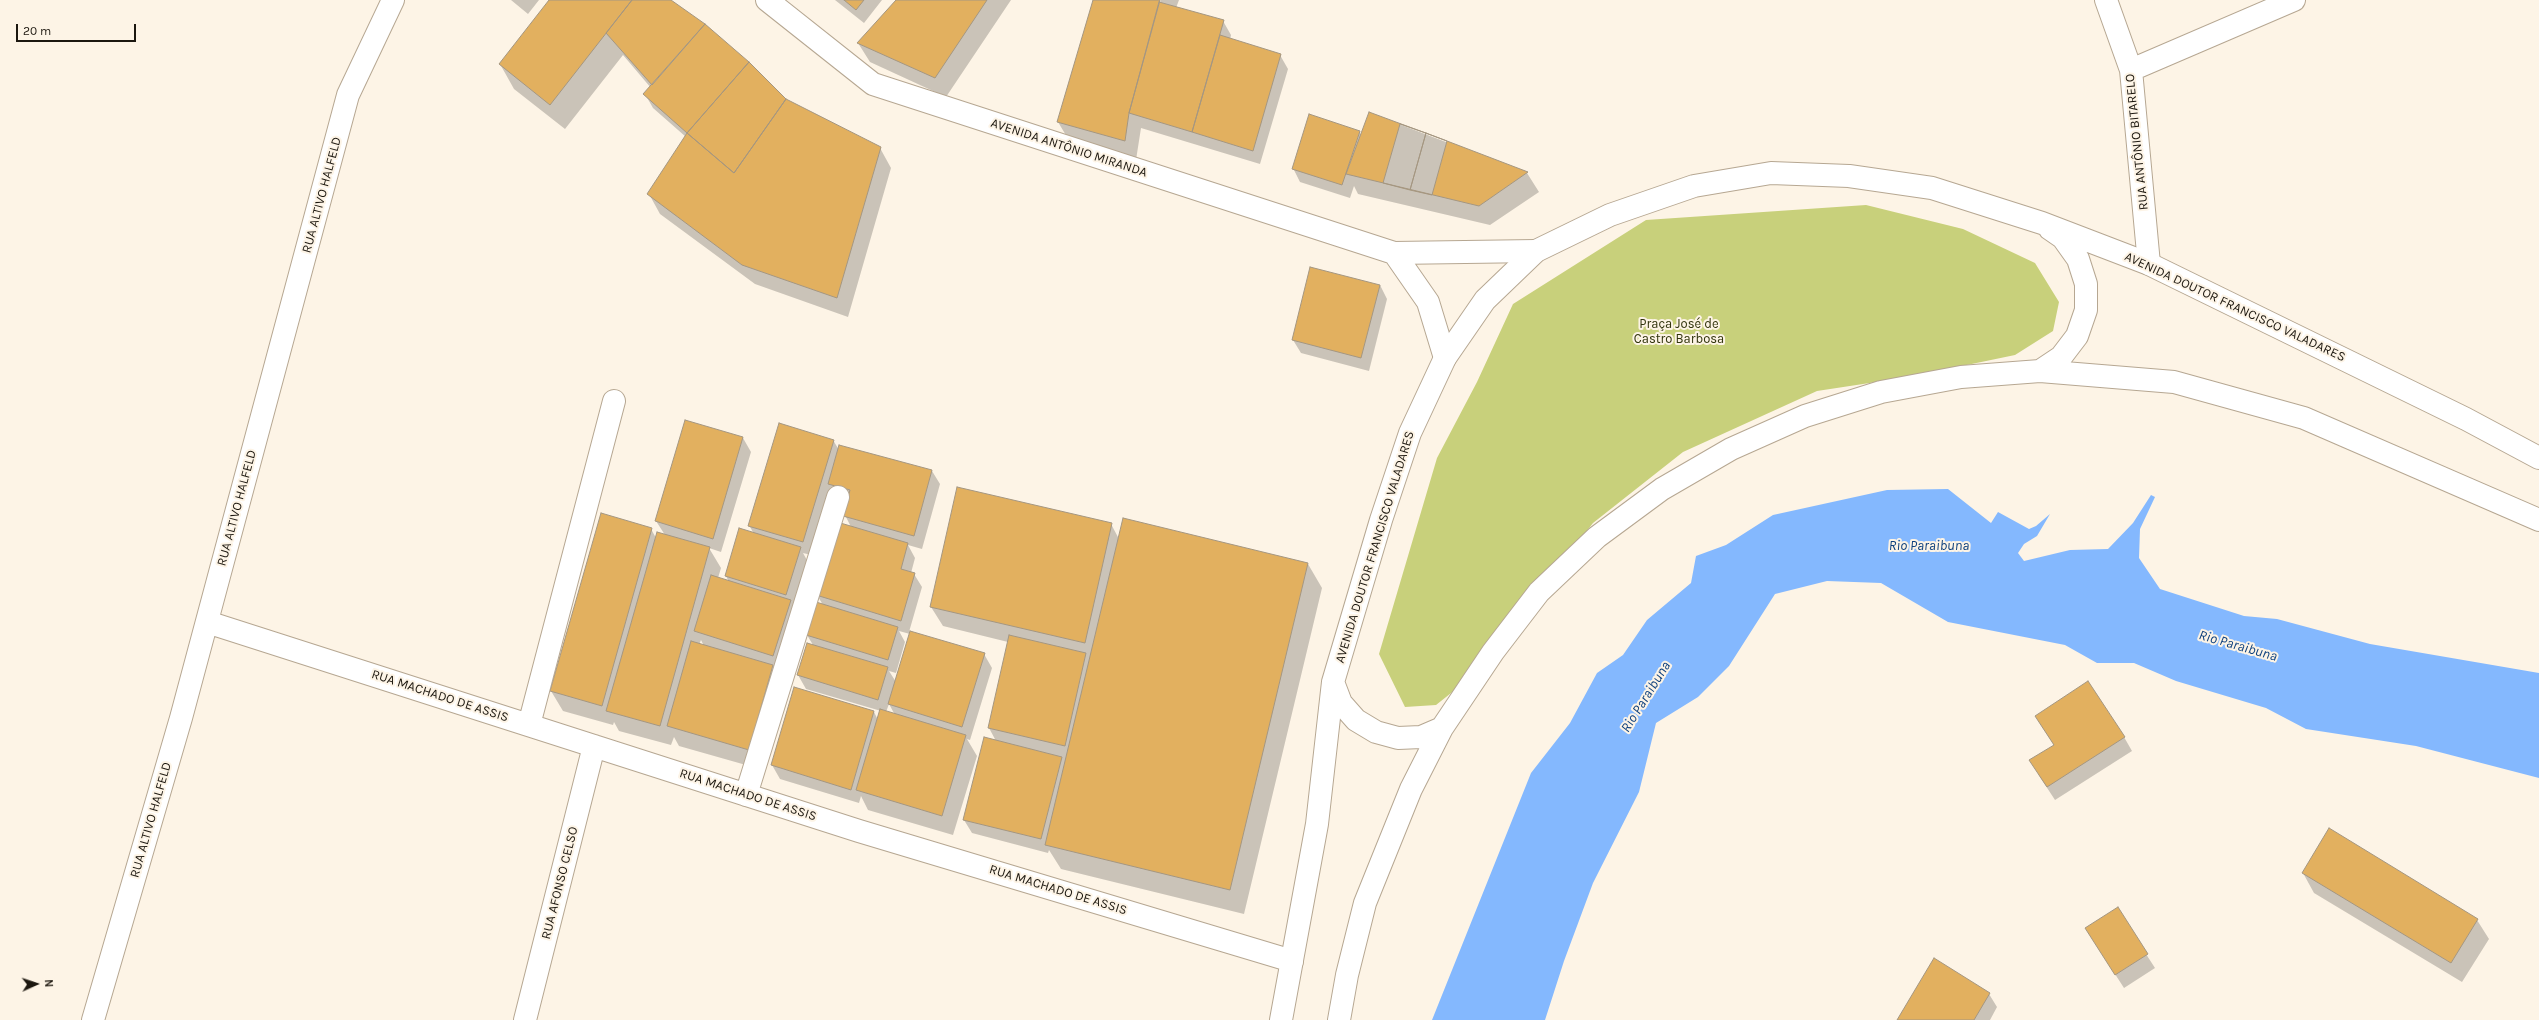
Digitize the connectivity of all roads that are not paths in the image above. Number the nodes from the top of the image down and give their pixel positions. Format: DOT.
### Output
graph roads {
  1 [pos="394,0"];
  2 [pos="767,0"];
  3 [pos="2106,0"];
  4 [pos="2294,0"];
  5 [pos="2131,70"];
  6 [pos="2042,223"];
  7 [pos="1536,251"];
  8 [pos="1394,253"];
  9 [pos="2149,264"];
  10 [pos="1445,358"];
  11 [pos="2040,371"];
  12 [pos="614,401"];
  13 [pos="2539,458"];
  14 [pos="838,497"];
  15 [pos="2539,520"];
  16 [pos="207,622"];
  17 [pos="1333,682"];
  18 [pos="529,725"];
  19 [pos="1442,728"];
  20 [pos="594,746"];
  21 [pos="746,795"];
  22 [pos="1292,961"];
  23 [pos="93,1020"];
  24 [pos="525,1020"];
  25 [pos="1281,1020"];
  26 [pos="1339,1020"];
  1 -- 16 [label="main road, RUA ALTIVO HALFELD"];
  2 -- 8 [label="main road, AVENIDA ANTÔNIO MIRANDA"];
  3 -- 5 [label="main road, RUA ANTÔNIO BITARELO"];
  4 -- 5 [label="main road"];
  5 -- 9 [label="main road, RUA ANTÔNIO BITARELO"];
  6 -- 7 [label="main road, AVENIDA DOUTOR FRANCISCO VALADARES"];
  6 -- 9 [label="main road, AVENIDA DOUTOR FRANCISCO VALADARES"];
  6 -- 11 [label="main road"];
  7 -- 8 [label="main road, AVENIDA ANTÔNIO MIRANDA"];
  7 -- 10 [label="main road, AVENIDA DOUTOR FRANCISCO VALADARES"];
  8 -- 10 [label="main road"];
  9 -- 13 [label="main road, AVENIDA DOUTOR FRANCISCO VALADARES"];
  10 -- 17 [label="main road, AVENIDA DOUTOR FRANCISCO VALADARES"];
  11 -- 15 [label="main road"];
  11 -- 19 [label="main road"];
  12 -- 18 [label="main road"];
  14 -- 21 [label="main road"];
  16 -- 18 [label="main road, RUA MACHADO DE ASSIS"];
  16 -- 23 [label="main road, RUA ALTIVO HALFELD"];
  17 -- 19 [label="main road"];
  17 -- 22 [label="main road, AVENIDA DOUTOR FRANCISCO VALADARES"];
  18 -- 20 [label="main road, RUA MACHADO DE ASSIS"];
  19 -- 26 [label="main road"];
  20 -- 21 [label="main road, RUA MACHADO DE ASSIS"];
  20 -- 24 [label="main road, RUA AFONSO CELSO"];
  21 -- 22 [label="main road, RUA MACHADO DE ASSIS"];
  22 -- 25 [label="main road, AVENIDA DOUTOR FRANCISCO VALADARES"];
}
